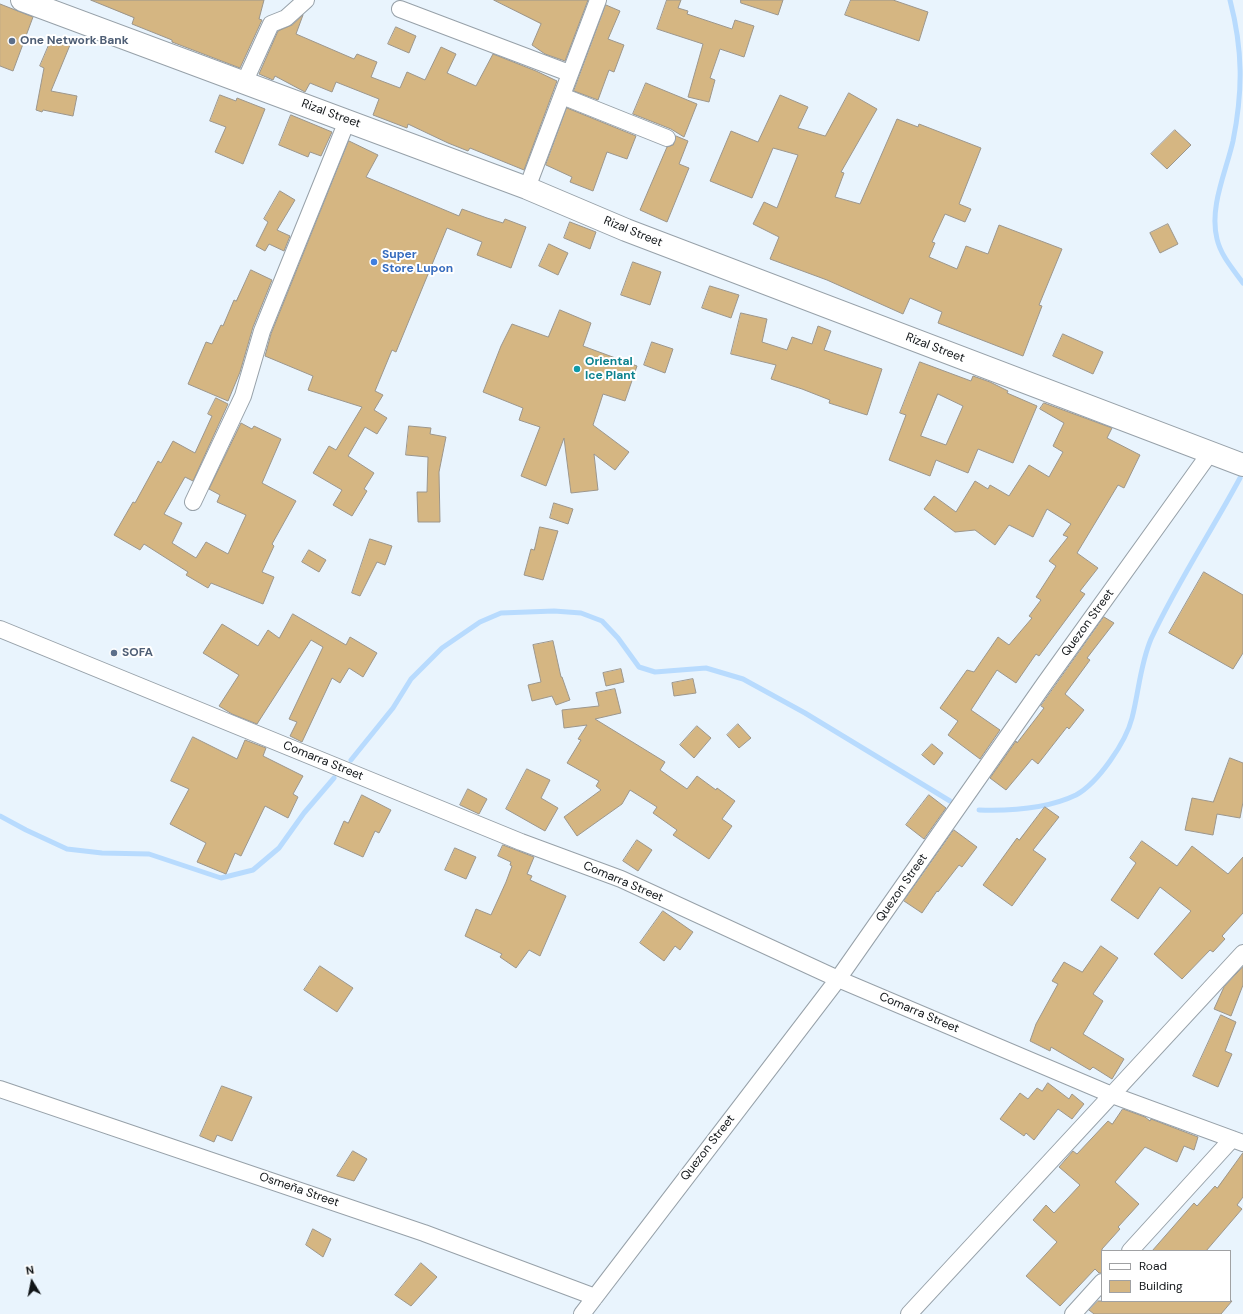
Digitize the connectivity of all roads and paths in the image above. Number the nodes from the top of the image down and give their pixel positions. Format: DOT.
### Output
graph roads {
  1 [pos="22,0"];
  2 [pos="306,0"];
  3 [pos="598,0"];
  4 [pos="400,9"];
  5 [pos="569,73"];
  6 [pos="244,82"];
  7 [pos="562,96"];
  8 [pos="347,121"];
  9 [pos="667,138"];
  10 [pos="526,188"];
  11 [pos="1210,453"];
  12 [pos="1243,465"];
  13 [pos="193,502"];
  14 [pos="0,629"];
  15 [pos="1243,953"];
  16 [pos="838,979"];
  17 [pos="0,1090"];
  18 [pos="1112,1095"];
  19 [pos="1238,1141"];
  20 [pos="1131,1250"];
  21 [pos="1101,1283"];
  22 [pos="595,1297"];
  23 [pos="582,1314"];
  24 [pos="909,1314"];
  25 [pos="1073,1314"];
  1 -- 6 [label="street, Rizal Street"];
  2 -- 6 [label="street"];
  3 -- 5 [label="street"];
  4 -- 5 [label="street"];
  5 -- 7 [label="street"];
  6 -- 8 [label="street, Rizal Street"];
  7 -- 9 [label="street"];
  7 -- 10 [label="street"];
  8 -- 10 [label="street, Rizal Street"];
  8 -- 13 [label="street"];
  10 -- 11 [label="street, Rizal Street"];
  11 -- 12 [label="street, Rizal Street"];
  11 -- 16 [label="street, Quezon Street"];
  14 -- 16 [label="street, Comarra Street"];
  15 -- 18 [label="street"];
  16 -- 18 [label="street, Comarra Street"];
  16 -- 22 [label="street, Quezon Street"];
  17 -- 22 [label="street, Osmeña Street"];
  18 -- 19 [label="street, Comarra Street"];
  18 -- 24 [label="street"];
  19 -- 20 [label="street"];
  21 -- 25 [label="street"];
  22 -- 23 [label="street, Quezon Street"];
}
